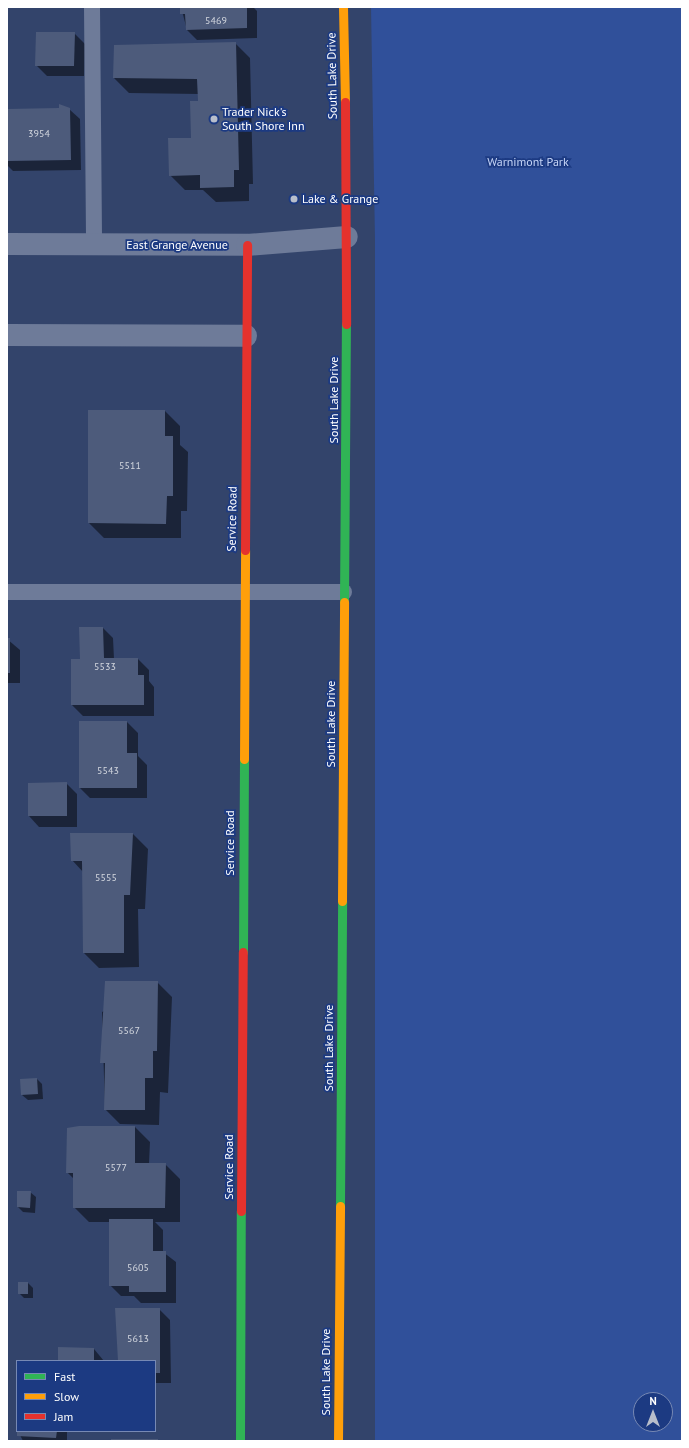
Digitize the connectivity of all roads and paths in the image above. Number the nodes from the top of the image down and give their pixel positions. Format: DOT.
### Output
graph roads {
  1 [pos="92,7"];
  2 [pos="343,7"];
  3 [pos="347,237"];
  4 [pos="7,244"];
  5 [pos="94,245"];
  6 [pos="246,245"];
  7 [pos="7,335"];
  8 [pos="246,336"];
  9 [pos="7,592"];
  10 [pos="344,592"];
  11 [pos="243,595"];
  12 [pos="240,1441"];
  13 [pos="338,1441"];
  1 -- 5 [label="lane"];
  2 -- 3 [label="main road, South Lake Drive"];
  3 -- 6 [label="street, East Grange Avenue"];
  3 -- 10 [label="main road, South Lake Drive"];
  4 -- 5 [label="street, East Grange Avenue"];
  5 -- 6 [label="street, East Grange Avenue"];
  6 -- 8 [label="main road, Service Road"];
  7 -- 8 [label="street"];
  8 -- 11 [label="main road, Service Road"];
  9 -- 11 [label="lane"];
  10 -- 11 [label="lane"];
  10 -- 13 [label="main road, South Lake Drive"];
  11 -- 12 [label="main road, Service Road"];
}
